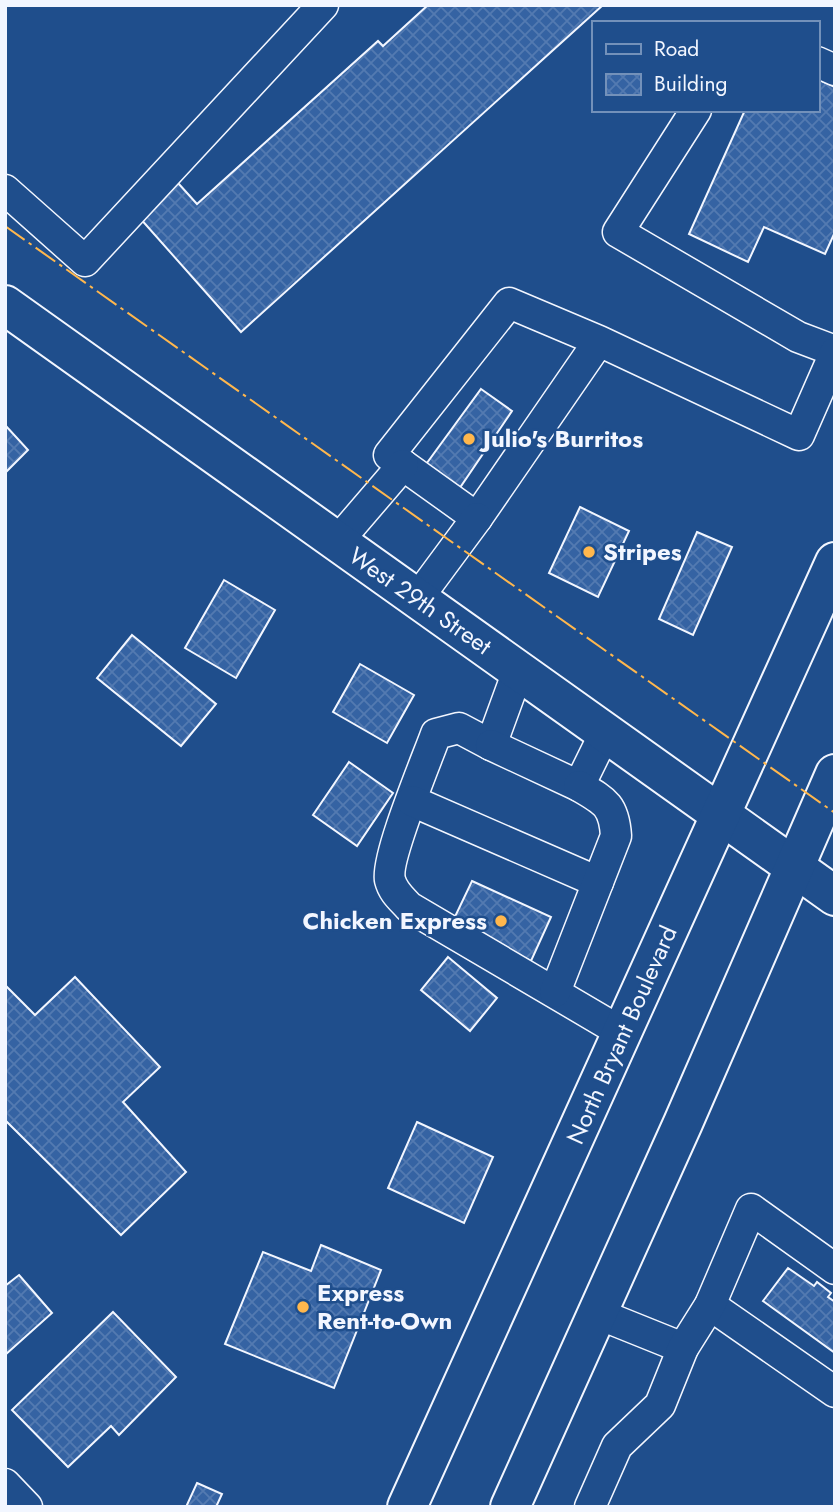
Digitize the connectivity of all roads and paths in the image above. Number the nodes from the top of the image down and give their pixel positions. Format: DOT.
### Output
graph roads {
  1 [pos="323,5"];
  2 [pos="819,63"];
  3 [pos="835,70"];
  4 [pos="695,112"];
  5 [pos="5,190"];
  6 [pos="5,304"];
  7 [pos="599,341"];
  8 [pos="835,352"];
  9 [pos="403,465"];
  10 [pos="477,518"];
  11 [pos="337,542"];
  12 [pos="835,562"];
  13 [pos="417,599"];
  14 [pos="518,671"];
  15 [pos="605,733"];
  16 [pos="491,745"];
  17 [pos="835,774"];
  18 [pos="579,786"];
  19 [pos="412,801"];
  20 [pos="721,816"];
  21 [pos="793,867"];
  22 [pos="598,882"];
  23 [pos="835,896"];
  24 [pos="555,992"];
  25 [pos="623,1032"];
  26 [pos="835,1269"];
  27 [pos="710,1305"];
  28 [pos="596,1313"];
  29 [pos="683,1348"];
  30 [pos="835,1392"];
  31 [pos="5,1484"];
  32 [pos="27,1507"];
  33 [pos="407,1507"];
  34 [pos="510,1507"];
  35 [pos="590,1507"];
  1 -- 5 [label="street"];
  2 -- 3 [label="street"];
  4 -- 8 [label="street"];
  6 -- 11 [label="main road, West 29th Street"];
  7 -- 8 [label="street"];
  7 -- 9 [label="street"];
  7 -- 10 [label="street"];
  9 -- 10 [label="street"];
  9 -- 11 [label="street"];
  10 -- 13 [label="street"];
  11 -- 13 [label="main road, West 29th Street"];
  12 -- 20 [label="main road, North Bryant Boulevard"];
  13 -- 14 [label="main road, West 29th Street"];
  14 -- 15 [label="main road, West 29th Street"];
  14 -- 16 [label="street"];
  15 -- 18 [label="street"];
  15 -- 20 [label="main road, West 29th Street"];
  16 -- 18 [label="street"];
  16 -- 19 [label="street"];
  17 -- 21 [label="main road"];
  18 -- 22 [label="street"];
  19 -- 22 [label="street"];
  19 -- 24 [label="street"];
  20 -- 21 [label="main road, West 29th Street"];
  20 -- 25 [label="main road, North Bryant Boulevard"];
  21 -- 23 [label="main road, West 29th Street"];
  21 -- 28 [label="main road"];
  22 -- 24 [label="street"];
  24 -- 25 [label="street"];
  25 -- 33 [label="main road, North Bryant Boulevard"];
  26 -- 27 [label="street"];
  27 -- 29 [label="street"];
  27 -- 30 [label="street"];
  28 -- 29 [label="street"];
  28 -- 34 [label="main road"];
  29 -- 35 [label="street"];
  31 -- 32 [label="street"];
}
